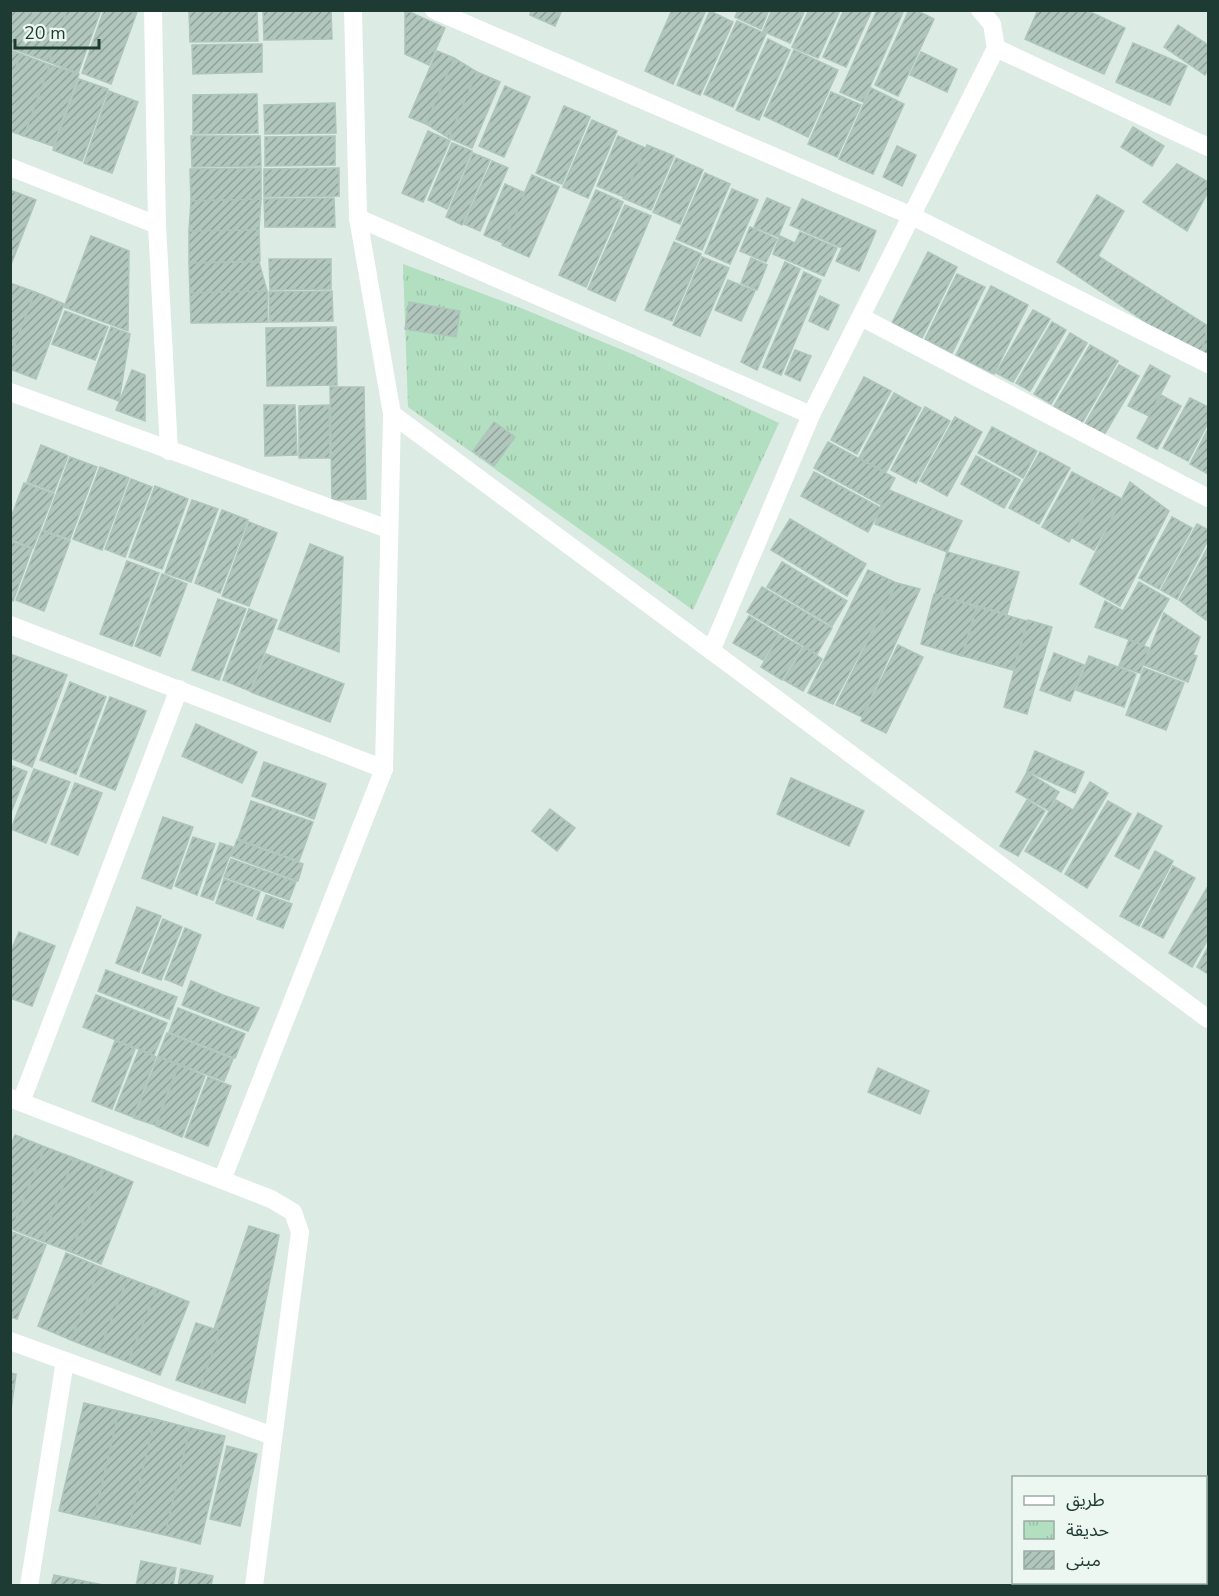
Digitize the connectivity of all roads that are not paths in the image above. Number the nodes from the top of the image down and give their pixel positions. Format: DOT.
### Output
graph roads {
  1 [pos="153,10"];
  2 [pos="353,10"];
  3 [pos="434,10"];
  4 [pos="980,10"];
  5 [pos="996,48"];
  6 [pos="1209,147"];
  7 [pos="10,167"];
  8 [pos="912,216"];
  9 [pos="358,218"];
  10 [pos="157,225"];
  11 [pos="861,317"];
  12 [pos="1209,364"];
  13 [pos="10,392"];
  14 [pos="392,414"];
  15 [pos="811,415"];
  16 [pos="169,450"];
  17 [pos="1209,498"];
  18 [pos="388,529"];
  19 [pos="10,625"];
  20 [pos="711,651"];
  21 [pos="179,689"];
  22 [pos="384,769"];
  23 [pos="1209,1018"];
  24 [pos="16,1100"];
  25 [pos="222,1180"];
  26 [pos="10,1341"];
  27 [pos="65,1361"];
  28 [pos="273,1436"];
  29 [pos="30,1586"];
  30 [pos="254,1586"];
  1 -- 10 [label="street"];
  2 -- 9 [label="street"];
  3 -- 8 [label="street"];
  4 -- 5 [label="street"];
  5 -- 6 [label="street"];
  5 -- 8 [label="street"];
  7 -- 10 [label="street"];
  8 -- 11 [label="street"];
  8 -- 12 [label="street"];
  9 -- 14 [label="street"];
  9 -- 15 [label="street"];
  10 -- 16 [label="street"];
  11 -- 15 [label="street"];
  11 -- 17 [label="street"];
  13 -- 16 [label="street"];
  14 -- 18 [label="street"];
  14 -- 20 [label="street"];
  15 -- 20 [label="street"];
  16 -- 18 [label="street"];
  18 -- 22 [label="street"];
  19 -- 21 [label="street"];
  20 -- 23 [label="street"];
  21 -- 22 [label="street"];
  21 -- 24 [label="street"];
  22 -- 25 [label="street"];
  24 -- 25 [label="street"];
  25 -- 28 [label="street"];
  26 -- 27 [label="street"];
  27 -- 28 [label="street"];
  27 -- 29 [label="street"];
  28 -- 30 [label="street"];
}
